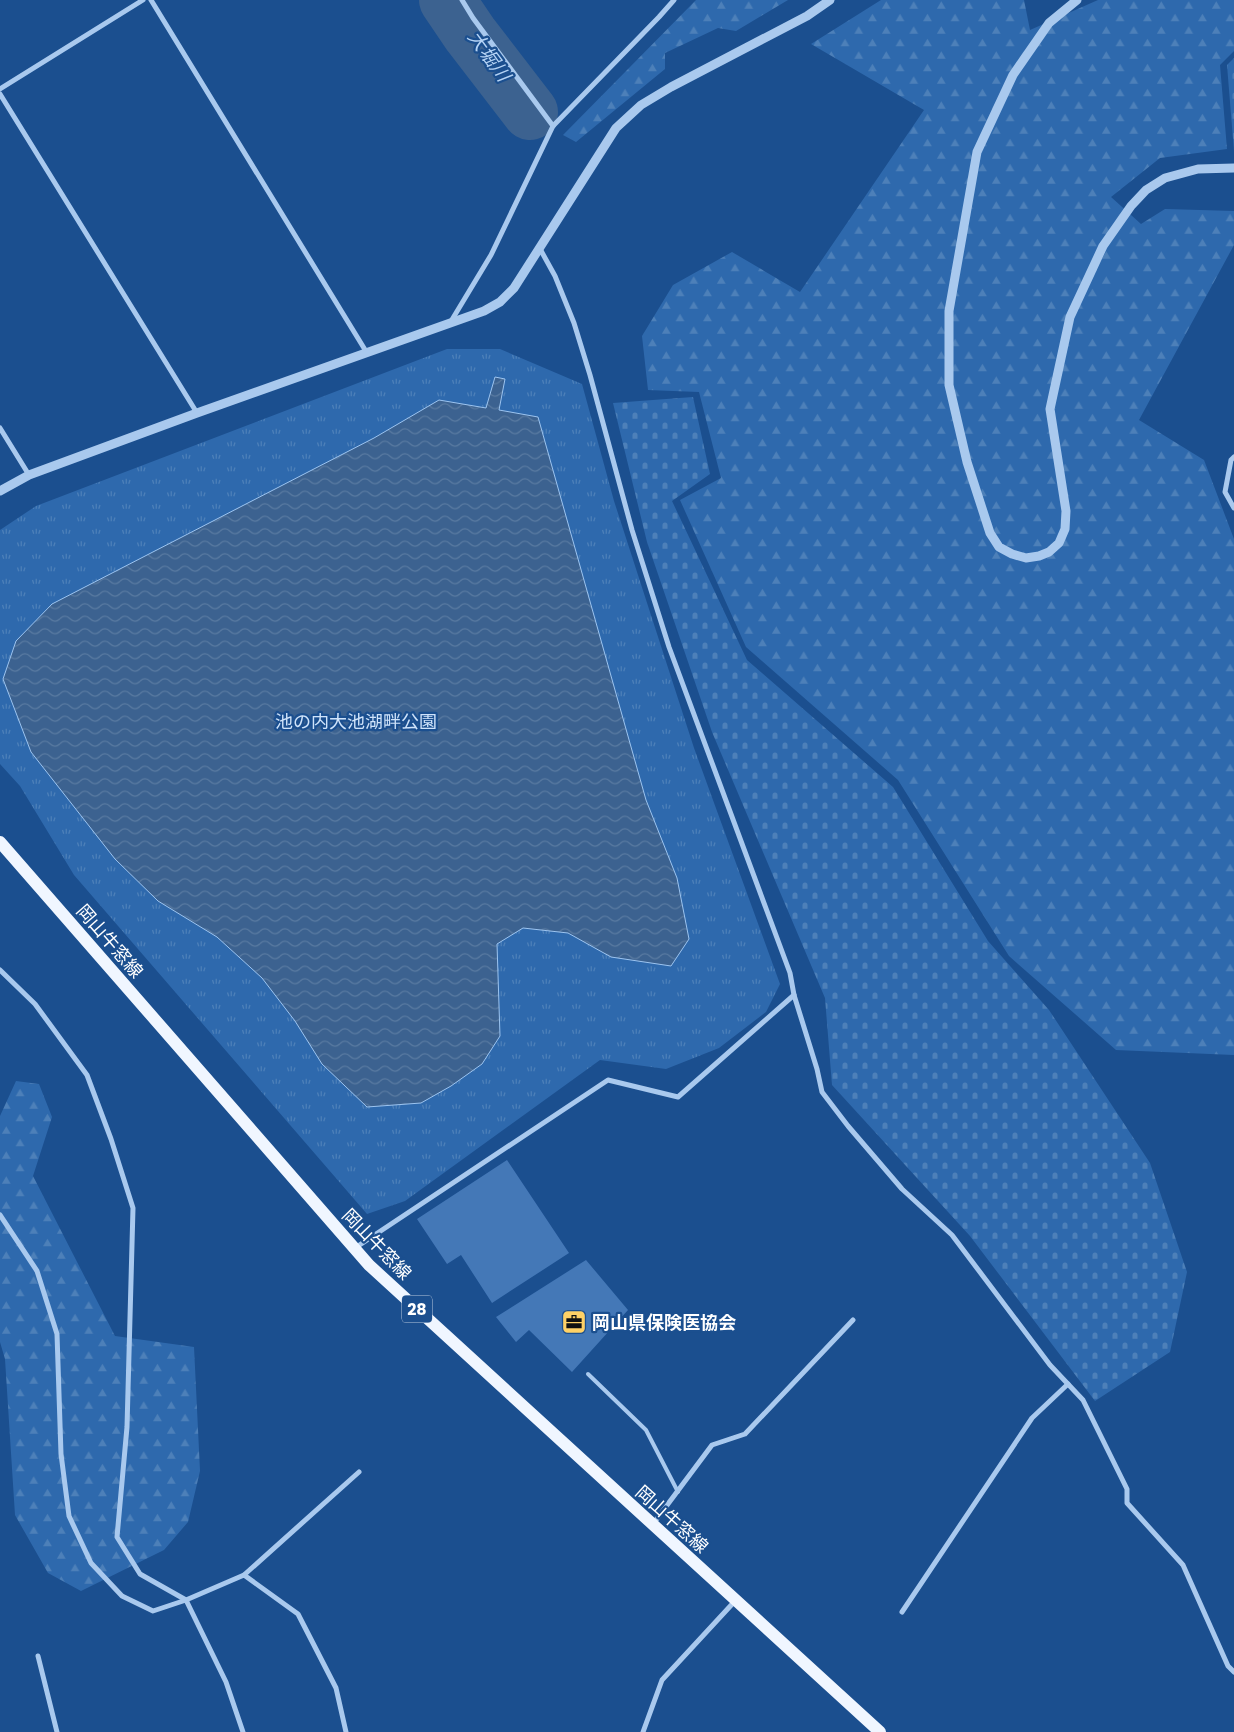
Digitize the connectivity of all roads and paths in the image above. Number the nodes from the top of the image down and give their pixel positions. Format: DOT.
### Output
graph roads {
  1 [pos="143,0"];
  2 [pos="151,0"];
  3 [pos="462,0"];
  4 [pos="674,0"];
  5 [pos="830,0"];
  6 [pos="1077,0"];
  7 [pos="0,89"];
  8 [pos="0,94"];
  9 [pos="553,126"];
  10 [pos="1234,168"];
  11 [pos="539,247"];
  12 [pos="450,323"];
  13 [pos="367,353"];
  14 [pos="197,413"];
  15 [pos="0,428"];
  16 [pos="1234,457"];
  17 [pos="29,475"];
  18 [pos="0,491"];
  19 [pos="1234,508"];
  20 [pos="0,842"];
  21 [pos="0,970"];
  22 [pos="794,995"];
  23 [pos="0,1215"];
  24 [pos="354,1248"];
  25 [pos="853,1320"];
  26 [pos="588,1374"];
  27 [pos="1068,1384"];
  28 [pos="359,1472"];
  29 [pos="678,1492"];
  30 [pos="652,1525"];
  31 [pos="244,1575"];
  32 [pos="186,1600"];
  33 [pos="736,1600"];
  34 [pos="902,1612"];
  35 [pos="38,1656"];
  36 [pos="1234,1672"];
  37 [pos="58,1732"];
  38 [pos="243,1732"];
  39 [pos="346,1732"];
  40 [pos="643,1732"];
  41 [pos="880,1732"];
  1 -- 7 [label="street"];
  2 -- 13 [label="street"];
  3 -- 9 [label="street"];
  4 -- 9 [label="street"];
  5 -- 11 [label="street"];
  6 -- 10 [label="street"];
  8 -- 14 [label="street"];
  9 -- 12 [label="street"];
  11 -- 12 [label="street"];
  11 -- 22 [label="street"];
  12 -- 13 [label="street"];
  13 -- 14 [label="street"];
  14 -- 17 [label="street"];
  15 -- 17 [label="street"];
  16 -- 19 [label="street"];
  17 -- 18 [label="street"];
  20 -- 24 [label="main road, 岡山牛窓線 / 28"];
  21 -- 32 [label="street"];
  22 -- 24 [label="street"];
  22 -- 27 [label="street"];
  23 -- 32 [label="street"];
  24 -- 30 [label="main road, 岡山牛窓線 / 28"];
  25 -- 29 [label="street"];
  26 -- 29 [label="lane"];
  27 -- 34 [label="street"];
  27 -- 36 [label="street"];
  28 -- 31 [label="street"];
  29 -- 30 [label="street"];
  30 -- 33 [label="main road, 岡山牛窓線 / 28"];
  31 -- 32 [label="street"];
  31 -- 39 [label="street"];
  32 -- 38 [label="street"];
  33 -- 40 [label="street"];
  33 -- 41 [label="main road, 岡山牛窓線 / 28"];
  35 -- 37 [label="street"];
}
